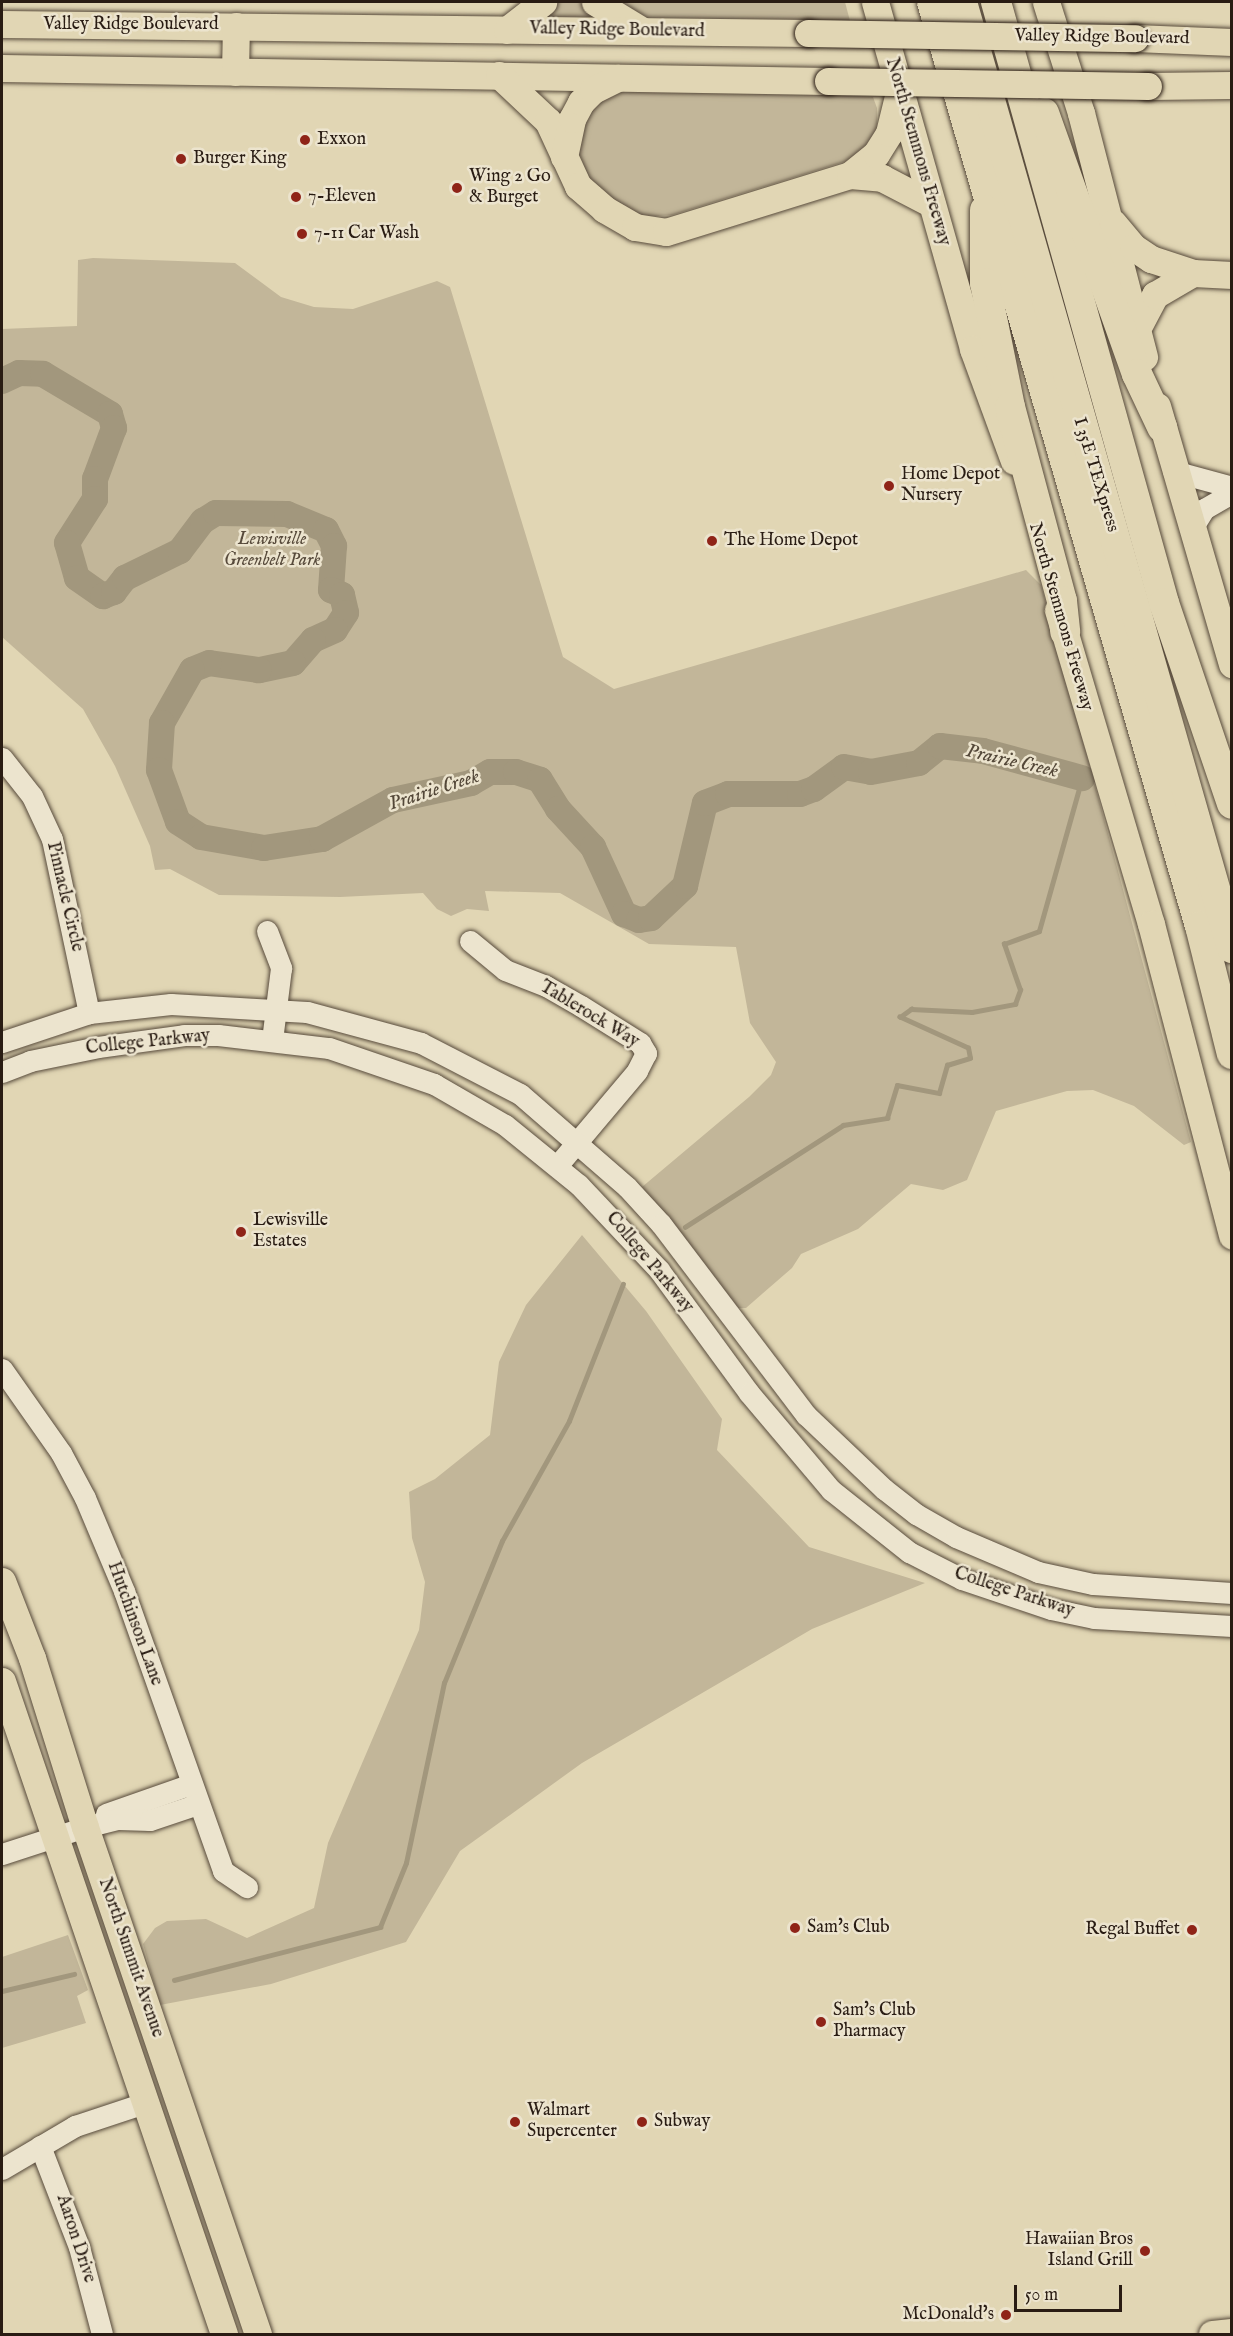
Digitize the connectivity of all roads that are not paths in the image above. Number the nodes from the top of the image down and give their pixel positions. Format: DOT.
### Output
graph roads {
  1 [pos="543,2"];
  2 [pos="595,2"];
  3 [pos="875,2"];
  4 [pos="932,2"];
  5 [pos="962,2"];
  6 [pos="998,7"];
  7 [pos="1053,8"];
  8 [pos="2,24"];
  9 [pos="227,26"];
  10 [pos="507,30"];
  11 [pos="645,32"];
  12 [pos="1232,42"];
  13 [pos="2,68"];
  14 [pos="226,72"];
  15 [pos="499,75"];
  16 [pos="618,78"];
  17 [pos="1232,85"];
  18 [pos="900,90"];
  19 [pos="564,157"];
  20 [pos="850,175"];
  21 [pos="985,177"];
  22 [pos="932,204"];
  23 [pos="1109,218"];
  24 [pos="1192,273"];
  25 [pos="1232,274"];
  26 [pos="1136,331"];
  27 [pos="1162,427"];
  28 [pos="1173,471"];
  29 [pos="1232,487"];
  30 [pos="1232,493"];
  31 [pos="1191,530"];
  32 [pos="1065,632"];
  33 [pos="1232,664"];
  34 [pos="1210,732"];
  35 [pos="2,759"];
  36 [pos="1232,804"];
  37 [pos="1232,873"];
  38 [pos="267,931"];
  39 [pos="470,941"];
  40 [pos="1232,948"];
  41 [pos="277,1008"];
  42 [pos="89,1013"];
  43 [pos="272,1040"];
  44 [pos="2,1042"];
  45 [pos="1232,1054"];
  46 [pos="2,1072"];
  47 [pos="577,1140"];
  48 [pos="557,1166"];
  49 [pos="1232,1236"];
  50 [pos="735,1320"];
  51 [pos="711,1340"];
  52 [pos="2,1369"];
  53 [pos="1003,1558"];
  54 [pos="2,1581"];
  55 [pos="992,1590"];
  56 [pos="1232,1593"];
  57 [pos="1232,1626"];
  58 [pos="2,1681"];
  59 [pos="191,1784"];
  60 [pos="198,1803"];
  61 [pos="85,1827"];
  62 [pos="56,1836"];
  63 [pos="2,1854"];
  64 [pos="247,1887"];
  65 [pos="170,2073"];
  66 [pos="144,2103"];
  67 [pos="40,2146"];
  68 [pos="2,2169"];
  69 [pos="1232,2332"];
  70 [pos="102,2334"];
  71 [pos="224,2334"];
  72 [pos="258,2334"];
  73 [pos="1212,2334"];
  1 -- 10 [label="main road"];
  2 -- 11 [label="main road"];
  3 -- 18 [label="main road, North Stemmons Freeway"];
  4 -- 21 [label="highway"];
  5 -- 40 [label="highway, I 35E TEXpress"];
  6 -- 27 [label="highway"];
  6 -- 34 [label="highway"];
  7 -- 23 [label="main road"];
  8 -- 9 [label="main road, Valley Ridge Boulevard"];
  9 -- 10 [label="main road, Valley Ridge Boulevard"];
  9 -- 14 [label="main road"];
  10 -- 11 [label="main road, Valley Ridge Boulevard"];
  11 -- 12 [label="main road, Valley Ridge Boulevard, bridge"];
  13 -- 14 [label="main road"];
  14 -- 15 [label="main road"];
  15 -- 16 [label="main road"];
  15 -- 19 [label="main road"];
  16 -- 17 [label="main road, bridge"];
  16 -- 19 [label="main road"];
  18 -- 20 [label="main road"];
  18 -- 22 [label="main road, North Stemmons Freeway"];
  19 -- 20 [label="main road"];
  20 -- 22 [label="main road"];
  21 -- 32 [label="highway"];
  21 -- 45 [label="highway"];
  22 -- 32 [label="main road, North Stemmons Freeway"];
  23 -- 24 [label="main road"];
  23 -- 26 [label="main road"];
  24 -- 25 [label="main road"];
  24 -- 26 [label="main road"];
  26 -- 27 [label="main road"];
  27 -- 28 [label="main road"];
  28 -- 29 [label="street"];
  28 -- 31 [label="main road"];
  30 -- 31 [label="street"];
  31 -- 33 [label="main road"];
  32 -- 49 [label="main road, North Stemmons Freeway"];
  34 -- 36 [label="highway"];
  34 -- 37 [label="highway"];
  35 -- 42 [label="street, Pinnacle Circle"];
  38 -- 41 [label="street"];
  39 -- 47 [label="street, Tablerock Way"];
  41 -- 42 [label="street, College Parkway"];
  41 -- 43 [label="street"];
  41 -- 47 [label="street, College Parkway"];
  42 -- 44 [label="street, College Parkway"];
  43 -- 46 [label="street, College Parkway"];
  43 -- 48 [label="street, College Parkway"];
  47 -- 48 [label="street, Tablerock Way"];
  47 -- 50 [label="street, College Parkway"];
  48 -- 51 [label="street, College Parkway"];
  50 -- 51 [label="street"];
  50 -- 53 [label="street, College Parkway"];
  51 -- 55 [label="street, College Parkway"];
  52 -- 59 [label="street, Hutchinson Lane"];
  53 -- 55 [label="street"];
  53 -- 56 [label="street, College Parkway"];
  54 -- 61 [label="main road, North Summit Avenue"];
  55 -- 57 [label="street, College Parkway"];
  58 -- 62 [label="main road, North Summit Avenue"];
  59 -- 60 [label="street, Hutchinson Lane"];
  59 -- 61 [label="street"];
  60 -- 61 [label="street"];
  60 -- 64 [label="street, Hutchinson Lane"];
  61 -- 62 [label="street"];
  61 -- 65 [label="main road, North Summit Avenue"];
  62 -- 63 [label="street"];
  62 -- 66 [label="main road, North Summit Avenue"];
  65 -- 66 [label="main road"];
  65 -- 72 [label="main road, North Summit Avenue"];
  66 -- 67 [label="street"];
  66 -- 71 [label="main road, North Summit Avenue"];
  67 -- 68 [label="street"];
  67 -- 70 [label="street, Aaron Drive"];
  69 -- 73 [label="main road"];
}
